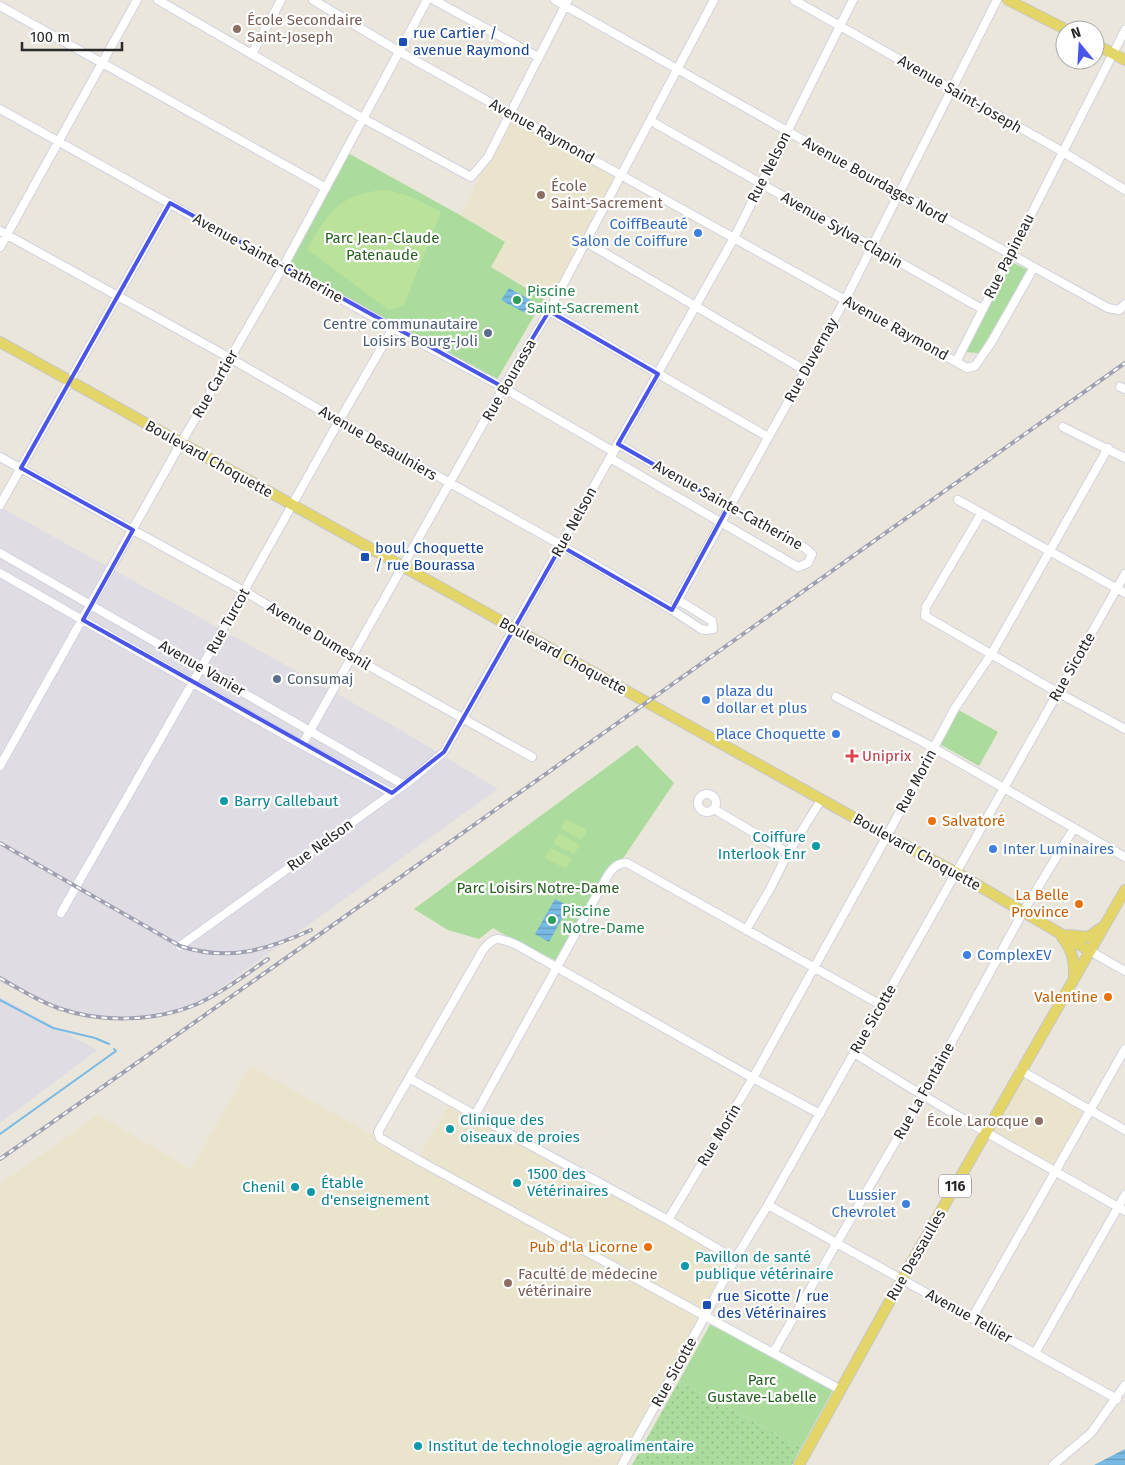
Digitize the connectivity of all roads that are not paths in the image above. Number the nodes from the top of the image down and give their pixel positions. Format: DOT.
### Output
graph roads {
  1 [pos="138,0"];
  2 [pos="158,0"];
  3 [pos="281,0"];
  4 [pos="313,0"];
  5 [pos="427,0"];
  6 [pos="434,0"];
  7 [pos="555,0"];
  8 [pos="714,0"];
  9 [pos="794,0"];
  10 [pos="853,0"];
  11 [pos="997,0"];
  12 [pos="1008,0"];
  13 [pos="566,3"];
  14 [pos="0,6"];
  15 [pos="1055,24"];
  16 [pos="840,26"];
  17 [pos="1125,30"];
  18 [pos="1105,50"];
  19 [pos="400,52"];
  20 [pos="252,54"];
  21 [pos="1113,54"];
  22 [pos="538,57"];
  23 [pos="1125,60"];
  24 [pos="103,62"];
  25 [pos="678,69"];
  26 [pos="952,89"];
  27 [pos="0,109"];
  28 [pos="510,113"];
  29 [pos="364,119"];
  30 [pos="651,121"];
  31 [pos="787,132"];
  32 [pos="59,141"];
  33 [pos="1063,152"];
  34 [pos="622,175"];
  35 [pos="761,184"];
  36 [pos="326,188"];
  37 [pos="1125,190"];
  38 [pos="899,193"];
  39 [pos="170,203"];
  40 [pos="3,233"];
  41 [pos="734,238"];
  42 [pos="586,242"];
  43 [pos="872,246"];
  44 [pos="0,247"];
  45 [pos="1010,254"];
  46 [pos="283,267"];
  47 [pos="1034,267"];
  48 [pos="117,296"];
  49 [pos="845,300"];
  50 [pos="1125,304"];
  51 [pos="696,306"];
  52 [pos="982,309"];
  53 [pos="550,311"];
  54 [pos="393,328"];
  55 [pos="0,342"];
  56 [pos="230,358"];
  57 [pos="956,362"];
  58 [pos="806,371"];
  59 [pos="658,374"];
  60 [pos="70,381"];
  61 [pos="503,388"];
  62 [pos="339,421"];
  63 [pos="1063,427"];
  64 [pos="768,437"];
  65 [pos="181,443"];
  66 [pos="618,444"];
  67 [pos="1108,448"];
  68 [pos="612,455"];
  69 [pos="0,457"];
  70 [pos="1125,458"];
  71 [pos="20,468"];
  72 [pos="450,484"];
  73 [pos="958,500"];
  74 [pos="0,505"];
  75 [pos="292,505"];
  76 [pos="728,507"];
  77 [pos="981,514"];
  78 [pos="721,523"];
  79 [pos="133,530"];
  80 [pos="561,546"];
  81 [pos="1049,551"];
  82 [pos="0,553"];
  83 [pos="403,567"];
  84 [pos="0,573"];
  85 [pos="1125,574"];
  86 [pos="1116,588"];
  87 [pos="244,591"];
  88 [pos="1125,593"];
  89 [pos="678,600"];
  90 [pos="91,605"];
  91 [pos="672,610"];
  92 [pos="83,620"];
  93 [pos="514,629"];
  94 [pos="992,653"];
  95 [pos="353,657"];
  96 [pos="201,668"];
  97 [pos="193,682"];
  98 [pos="1057,692"];
  99 [pos="836,697"];
  100 [pos="463,719"];
  101 [pos="1125,729"];
  102 [pos="310,730"];
  103 [pos="302,745"];
  104 [pos="343,748"];
  105 [pos="933,748"];
  106 [pos="532,758"];
  107 [pos="334,762"];
  108 [pos="0,766"];
  109 [pos="404,785"];
  110 [pos="1004,788"];
  111 [pos="392,793"];
  112 [pos="821,800"];
  113 [pos="714,809"];
  114 [pos="1074,828"];
  115 [pos="888,836"];
  116 [pos="788,853"];
  117 [pos="1125,857"];
  118 [pos="957,873"];
  119 [pos="1125,890"];
  120 [pos="1023,912"];
  121 [pos="61,913"];
  122 [pos="1106,924"];
  123 [pos="746,930"];
  124 [pos="1060,934"];
  125 [pos="180,946"];
  126 [pos="1090,951"];
  127 [pos="556,966"];
  128 [pos="814,969"];
  129 [pos="1125,971"];
  130 [pos="1074,979"];
  131 [pos="881,1005"];
  132 [pos="1125,1049"];
  133 [pos="854,1053"];
  134 [pos="1020,1070"];
  135 [pos="410,1078"];
  136 [pos="753,1078"];
  137 [pos="922,1096"];
  138 [pos="1090,1110"];
  139 [pos="820,1114"];
  140 [pos="474,1115"];
  141 [pos="1125,1130"];
  142 [pos="987,1131"];
  143 [pos="1056,1172"];
  144 [pos="1125,1195"];
  145 [pos="768,1205"];
  146 [pos="1122,1209"];
  147 [pos="668,1220"];
  148 [pos="837,1242"];
  149 [pos="735,1259"];
  150 [pos="902,1279"];
  151 [pos="705,1316"];
  152 [pos="972,1318"];
  153 [pos="773,1353"];
  154 [pos="1035,1353"];
  155 [pos="1125,1385"];
  156 [pos="841,1390"];
  157 [pos="1117,1398"];
  158 [pos="622,1465"];
  159 [pos="799,1465"];
  160 [pos="1053,1465"];
  1 -- 24 [label="street"];
  2 -- 20 [label="street"];
  3 -- 20 [label="street"];
  4 -- 19 [label="street, Avenue Raymond"];
  5 -- 19 [label="street, Rue Cartier"];
  6 -- 22 [label="street"];
  7 -- 13 [label="street, Avenue Bourdages Nord"];
  8 -- 25 [label="street, Rue Bourassa"];
  9 -- 16 [label="street, Avenue Saint-Joseph"];
  10 -- 16 [label="street, Rue Nelson"];
  11 -- 26 [label="street, Rue Duvernay"];
  12 -- 15 [label="main road"];
  13 -- 22 [label="street"];
  13 -- 25 [label="street, Avenue Bourdages Nord"];
  14 -- 24 [label="street"];
  16 -- 26 [label="street, Avenue Saint-Joseph"];
  16 -- 31 [label="street, Rue Nelson"];
  17 -- 21 [label="street, Rue Papineau"];
  18 -- 21 [label="main road"];
  19 -- 28 [label="street, Avenue Raymond"];
  19 -- 29 [label="street, Rue Cartier"];
  20 -- 29 [label="street"];
  21 -- 23 [label="main road"];
  21 -- 33 [label="street, Rue Papineau"];
  22 -- 28 [label="street"];
  24 -- 32 [label="street"];
  24 -- 36 [label="street"];
  25 -- 30 [label="street, Rue Bourassa"];
  25 -- 31 [label="street, Avenue Bourdages Nord"];
  26 -- 33 [label="street, Avenue Saint-Joseph"];
  26 -- 38 [label="street, Rue Duvernay"];
  27 -- 32 [label="street, Avenue Sainte-Catherine"];
  28 -- 29 [label="street"];
  28 -- 34 [label="street, Avenue Raymond"];
  29 -- 36 [label="street, Rue Cartier"];
  30 -- 34 [label="street, Rue Bourassa"];
  30 -- 35 [label="street, Avenue Sylva-Clapin"];
  31 -- 35 [label="street, Rue Nelson"];
  31 -- 38 [label="street, Avenue Bourdages Nord"];
  32 -- 39 [label="street, Avenue Sainte-Catherine"];
  32 -- 40 [label="street"];
  33 -- 37 [label="street, Avenue Saint-Joseph"];
  33 -- 45 [label="street, Rue Papineau"];
  34 -- 41 [label="street, Avenue Raymond"];
  34 -- 42 [label="street, Rue Bourassa"];
  35 -- 41 [label="street, Rue Nelson"];
  35 -- 43 [label="street, Avenue Sylva-Clapin"];
  36 -- 46 [label="street, Rue Cartier"];
  38 -- 43 [label="street, Rue Duvernay"];
  38 -- 45 [label="street, Avenue Bourdages Nord"];
  39 -- 46 [label="street, Avenue Sainte-Catherine"];
  39 -- 48 [label="street"];
  40 -- 44 [label="street"];
  40 -- 48 [label="street, Avenue Desaulniers"];
  41 -- 49 [label="street, Avenue Raymond"];
  41 -- 51 [label="street, Rue Nelson"];
  42 -- 51 [label="street"];
  42 -- 53 [label="street, Rue Bourassa"];
  43 -- 49 [label="street, Rue Duvernay"];
  43 -- 52 [label="street, Avenue Sylva-Clapin"];
  45 -- 47 [label="street, Avenue Bourdages Nord"];
  45 -- 52 [label="street, Rue Papineau"];
  46 -- 54 [label="street, Avenue Sainte-Catherine"];
  46 -- 56 [label="street, Rue Cartier"];
  47 -- 50 [label="street, Avenue Bourdages Nord"];
  47 -- 57 [label="street, Rue Papineau"];
  48 -- 56 [label="street, Avenue Desaulniers"];
  48 -- 60 [label="street"];
  49 -- 57 [label="street, Avenue Raymond"];
  49 -- 58 [label="street, Rue Duvernay"];
  51 -- 58 [label="street"];
  51 -- 59 [label="street, Rue Nelson"];
  52 -- 57 [label="street, Rue Papineau"];
  53 -- 59 [label="street"];
  53 -- 61 [label="street, Rue Bourassa"];
  54 -- 61 [label="street, Avenue Sainte-Catherine"];
  54 -- 62 [label="street, Rue Turcot"];
  55 -- 60 [label="main road, Boulevard Choquette"];
  56 -- 62 [label="street, Avenue Desaulniers"];
  56 -- 65 [label="street, Rue Cartier"];
  58 -- 64 [label="street, Rue Duvernay"];
  59 -- 64 [label="street"];
  59 -- 66 [label="street, Rue Nelson"];
  60 -- 65 [label="main road, Boulevard Choquette"];
  60 -- 71 [label="street"];
  61 -- 68 [label="street, Avenue Sainte-Catherine"];
  61 -- 72 [label="street, Rue Bourassa"];
  62 -- 72 [label="street, Avenue Desaulniers"];
  62 -- 75 [label="street, Rue Turcot"];
  63 -- 67 [label="street"];
  64 -- 76 [label="street, Rue Duvernay"];
  65 -- 75 [label="main road, Boulevard Choquette"];
  65 -- 79 [label="street, Rue Cartier"];
  66 -- 68 [label="street, Rue Nelson"];
  66 -- 76 [label="street, Avenue Sainte-Catherine"];
  67 -- 70 [label="street"];
  67 -- 81 [label="street, Rue Morin"];
  68 -- 78 [label="street, Avenue Sainte-Catherine"];
  68 -- 80 [label="street, Rue Nelson"];
  69 -- 71 [label="street, Avenue Dumesnil"];
  71 -- 74 [label="street"];
  71 -- 79 [label="street, Avenue Dumesnil"];
  72 -- 80 [label="street, Avenue Desaulniers"];
  72 -- 83 [label="street, Rue Bourassa"];
  73 -- 77 [label="street"];
  75 -- 83 [label="main road, Boulevard Choquette"];
  75 -- 87 [label="street, Rue Turcot"];
  76 -- 78 [label="street, Rue Duvernay"];
  76 -- 78 [label="street, Avenue Sainte-Catherine"];
  77 -- 81 [label="street"];
  77 -- 94 [label="street"];
  78 -- 89 [label="street, Rue Duvernay"];
  79 -- 87 [label="street, Avenue Dumesnil"];
  79 -- 90 [label="street, Rue Cartier"];
  80 -- 91 [label="street, Avenue Desaulniers"];
  80 -- 93 [label="street, Rue Nelson"];
  81 -- 86 [label="street"];
  81 -- 94 [label="street, Rue Morin"];
  82 -- 90 [label="street, Avenue Vanier"];
  83 -- 93 [label="main road, Boulevard Choquette"];
  83 -- 95 [label="street, Rue Bourassa"];
  84 -- 92 [label="street, Avenue Vanier"];
  85 -- 86 [label="street, Rue Sicotte"];
  86 -- 88 [label="street"];
  86 -- 98 [label="street, Rue Sicotte"];
  87 -- 95 [label="street, Avenue Dumesnil"];
  87 -- 96 [label="street, Rue Turcot"];
  89 -- 91 [label="street, Rue Duvernay"];
  89 -- 91 [label="street, Avenue Desaulniers"];
  90 -- 92 [label="street, Rue Cartier"];
  90 -- 96 [label="street, Avenue Vanier"];
  92 -- 97 [label="street, Avenue Vanier"];
  92 -- 108 [label="street, Rue Cartier"];
  93 -- 100 [label="street, Rue Nelson"];
  93 -- 112 [label="main road, Boulevard Choquette"];
  94 -- 98 [label="street"];
  94 -- 105 [label="street, Rue Morin"];
  95 -- 100 [label="street, Avenue Dumesnil"];
  95 -- 102 [label="street, Rue Bourassa"];
  96 -- 97 [label="street, Rue Turcot"];
  96 -- 102 [label="street, Avenue Vanier"];
  97 -- 103 [label="street, Avenue Vanier"];
  97 -- 121 [label="street, Rue Turcot"];
  98 -- 101 [label="street"];
  98 -- 110 [label="street, Rue Sicotte"];
  99 -- 105 [label="street"];
  100 -- 106 [label="street, Avenue Dumesnil"];
  100 -- 109 [label="street, Rue Nelson"];
  102 -- 103 [label="street, Rue Bourassa"];
  102 -- 104 [label="street, Avenue Vanier"];
  103 -- 107 [label="street, Avenue Vanier"];
  104 -- 107 [label="street"];
  104 -- 109 [label="street, Avenue Vanier"];
  105 -- 110 [label="street"];
  105 -- 115 [label="street, Rue Morin"];
  107 -- 111 [label="street, Avenue Vanier"];
  109 -- 111 [label="street, Rue Nelson"];
  110 -- 114 [label="street"];
  110 -- 118 [label="street, Rue Sicotte"];
  111 -- 125 [label="street, Rue Nelson"];
  112 -- 115 [label="main road, Boulevard Choquette"];
  112 -- 116 [label="street"];
  113 -- 116 [label="street"];
  114 -- 117 [label="street"];
  114 -- 120 [label="street, Rue La Fontaine"];
  115 -- 118 [label="main road, Boulevard Choquette"];
  115 -- 128 [label="street, Rue Morin"];
  116 -- 123 [label="street"];
  118 -- 120 [label="main road, Boulevard Choquette"];
  118 -- 131 [label="street, Rue Sicotte"];
  119 -- 122 [label="main road, Rue Dessaulles / 116"];
  120 -- 124 [label="main road, Boulevard Choquette"];
  120 -- 137 [label="street, Rue La Fontaine"];
  122 -- 124 [label="main road"];
  122 -- 126 [label="main road, Rue Dessaulles / 116"];
  123 -- 127 [label="street"];
  123 -- 128 [label="street"];
  124 -- 126 [label="main road, Boulevard Choquette"];
  124 -- 130 [label="main road"];
  126 -- 129 [label="street, Boulevard Choquette"];
  126 -- 130 [label="main road, Rue Dessaulles / 116"];
  127 -- 135 [label="street"];
  127 -- 136 [label="street"];
  127 -- 140 [label="street"];
  128 -- 131 [label="street"];
  128 -- 136 [label="street, Rue Morin"];
  130 -- 134 [label="main road, Rue Dessaulles / 116"];
  131 -- 133 [label="street, Rue Sicotte"];
  132 -- 138 [label="street"];
  133 -- 137 [label="street"];
  133 -- 139 [label="street, Rue Sicotte"];
  134 -- 138 [label="street"];
  134 -- 142 [label="main road, Rue Dessaulles / 116"];
  135 -- 140 [label="street"];
  135 -- 151 [label="street"];
  136 -- 139 [label="street"];
  136 -- 147 [label="street, Rue Morin"];
  137 -- 142 [label="street"];
  137 -- 148 [label="street, Rue La Fontaine"];
  138 -- 141 [label="street"];
  138 -- 143 [label="street"];
  139 -- 145 [label="street, Rue Sicotte"];
  140 -- 147 [label="street"];
  142 -- 143 [label="street"];
  142 -- 150 [label="main road, Rue Dessaulles / 116"];
  143 -- 146 [label="street"];
  143 -- 152 [label="street"];
  144 -- 146 [label="street"];
  145 -- 148 [label="street, Avenue Tellier"];
  145 -- 149 [label="street, Rue Sicotte"];
  146 -- 154 [label="street"];
  147 -- 149 [label="street"];
  148 -- 150 [label="street, Avenue Tellier"];
  148 -- 153 [label="street, Rue La Fontaine"];
  149 -- 151 [label="street, Rue Sicotte"];
  150 -- 152 [label="street, Avenue Tellier"];
  150 -- 156 [label="main road, Rue Dessaulles / 116"];
  151 -- 153 [label="street"];
  151 -- 158 [label="street, Rue Sicotte"];
  152 -- 154 [label="street, Avenue Tellier"];
  153 -- 156 [label="street"];
  154 -- 157 [label="street, Avenue Tellier"];
  155 -- 157 [label="street"];
  156 -- 159 [label="main road, Rue Dessaulles / 116"];
  157 -- 160 [label="street"];
}
